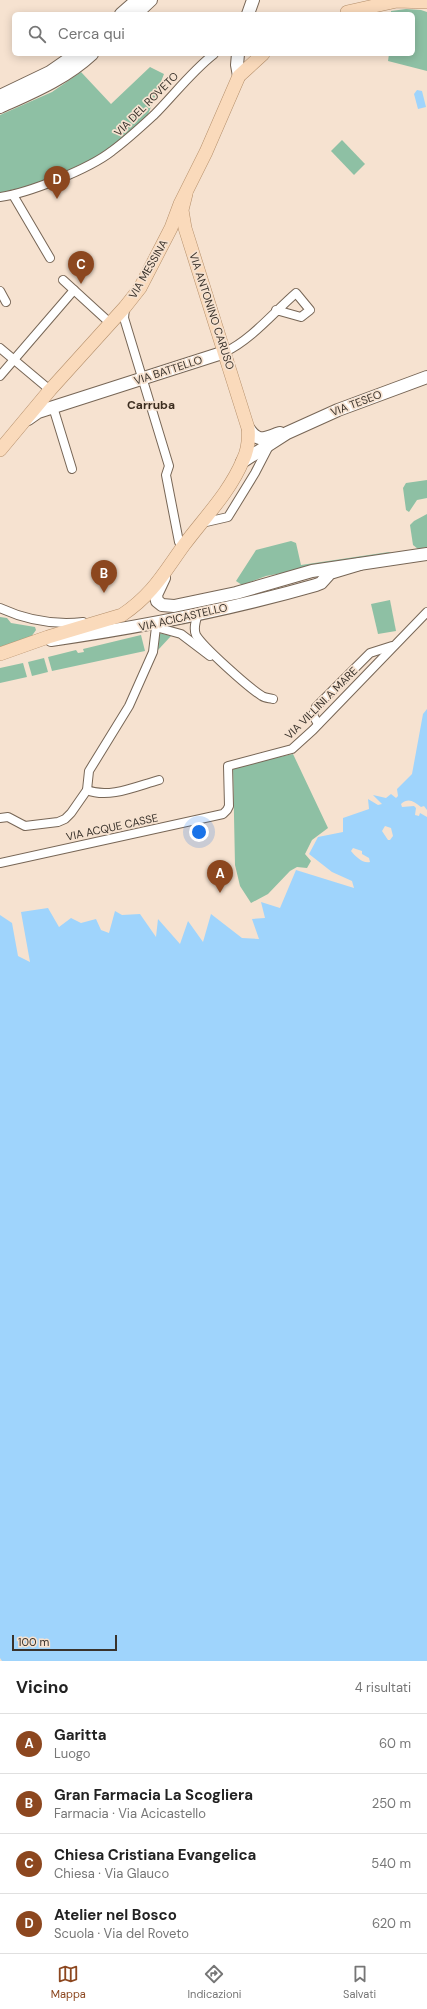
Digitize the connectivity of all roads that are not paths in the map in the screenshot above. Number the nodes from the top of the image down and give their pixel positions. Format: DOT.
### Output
graph roads {
  1 [pos="137,0"];
  2 [pos="151,0"];
  3 [pos="253,0"];
  4 [pos="379,0"];
  5 [pos="412,0"];
  6 [pos="427,2"];
  7 [pos="427,6"];
  8 [pos="123,12"];
  9 [pos="138,12"];
  10 [pos="249,12"];
  11 [pos="348,12"];
  12 [pos="349,12"];
  13 [pos="73,56"];
  14 [pos="90,56"];
  15 [pos="212,56"];
  16 [pos="238,56"];
  17 [pos="261,56"];
  18 [pos="239,76"];
  19 [pos="0,96"];
  20 [pos="0,107"];
  21 [pos="186,194"];
  22 [pos="13,196"];
  23 [pos="0,197"];
  24 [pos="171,228"];
  25 [pos="185,228"];
  26 [pos="50,258"];
  27 [pos="63,280"];
  28 [pos="74,290"];
  29 [pos="0,291"];
  30 [pos="6,302"];
  31 [pos="276,310"];
  32 [pos="125,312"];
  33 [pos="110,323"];
  34 [pos="0,348"];
  35 [pos="225,352"];
  36 [pos="14,360"];
  37 [pos="0,376"];
  38 [pos="427,377"];
  39 [pos="142,378"];
  40 [pos="50,390"];
  41 [pos="53,407"];
  42 [pos="26,421"];
  43 [pos="248,428"];
  44 [pos="287,433"];
  45 [pos="270,444"];
  46 [pos="0,450"];
  47 [pos="242,462"];
  48 [pos="72,469"];
  49 [pos="201,523"];
  50 [pos="184,545"];
  51 [pos="427,554"];
  52 [pos="360,564"];
  53 [pos="167,571"];
  54 [pos="284,579"];
  55 [pos="321,583"];
  56 [pos="0,608"];
  57 [pos="427,612"];
  58 [pos="198,614"];
  59 [pos="113,618"];
  60 [pos="48,622"];
  61 [pos="152,626"];
  62 [pos="48,637"];
  63 [pos="34,643"];
  64 [pos="395,645"];
  65 [pos="0,654"];
  66 [pos="223,663"];
  67 [pos="273,699"];
  68 [pos="318,724"];
  69 [pos="158,780"];
  70 [pos="87,790"];
  71 [pos="227,810"];
  72 [pos="0,818"];
  73 [pos="0,863"];
  1 -- 8 [label="main road"];
  2 -- 9 [label="main road"];
  3 -- 10 [label="main road"];
  4 -- 11 [label="main road"];
  5 -- 6 [label="main road"];
  5 -- 7 [label="main road"];
  5 -- 12 [label="main road"];
  13 -- 19 [label="main road"];
  14 -- 20 [label="main road"];
  15 -- 22 [label="street, VIA DEL ROVETO"];
  16 -- 18 [label="main road, VIA MESSINA"];
  17 -- 18 [label="main road"];
  18 -- 21 [label="main road, VIA MESSINA"];
  21 -- 24 [label="main road, VIA MESSINA"];
  21 -- 25 [label="main road, VIA ANTONINO CARUSO"];
  22 -- 23 [label="street, VIA DEL ROVETO"];
  22 -- 26 [label="street"];
  24 -- 25 [label="main road"];
  24 -- 32 [label="main road, VIA MESSINA"];
  25 -- 35 [label="main road, VIA ANTONINO CARUSO"];
  27 -- 28 [label="street"];
  28 -- 33 [label="street"];
  28 -- 36 [label="street"];
  29 -- 30 [label="street"];
  31 -- 31 [label="street, VIA BATTELLO"];
  31 -- 35 [label="street, VIA BATTELLO"];
  32 -- 33 [label="main road, VIA MESSINA"];
  32 -- 39 [label="street"];
  33 -- 40 [label="main road, VIA MESSINA"];
  34 -- 36 [label="street"];
  35 -- 39 [label="main road, VIA BATTELLO"];
  35 -- 43 [label="main road, VIA ANTONINO CARUSO"];
  36 -- 37 [label="street"];
  36 -- 40 [label="street"];
  38 -- 44 [label="main road, VIA TESEO"];
  39 -- 41 [label="main road, VIA BATTELLO"];
  39 -- 50 [label="street"];
  40 -- 42 [label="main road, VIA MESSINA"];
  41 -- 42 [label="main road, VIA BATTELLO"];
  41 -- 48 [label="street"];
  42 -- 46 [label="main road, VIA MESSINA"];
  43 -- 44 [label="main road"];
  43 -- 47 [label="main road"];
  44 -- 45 [label="main road"];
  45 -- 47 [label="main road"];
  45 -- 49 [label="street"];
  47 -- 49 [label="main road"];
  49 -- 50 [label="main road"];
  50 -- 53 [label="main road"];
  51 -- 52 [label="main road, VIA ACICASTELLO"];
  52 -- 54 [label="main road, VIA ACICASTELLO"];
  52 -- 55 [label="main road, VIA ACICASTELLO"];
  53 -- 54 [label="main road, VIA ACICASTELLO"];
  53 -- 59 [label="main road"];
  54 -- 55 [label="main road"];
  55 -- 58 [label="main road, VIA ACICASTELLO"];
  56 -- 60 [label="street"];
  57 -- 64 [label="street, VIA VILLINI A MARE"];
  58 -- 61 [label="main road, VIA ACICASTELLO"];
  58 -- 66 [label="street"];
  59 -- 60 [label="street"];
  59 -- 62 [label="main road"];
  60 -- 62 [label="street"];
  61 -- 63 [label="main road, VIA ACICASTELLO"];
  61 -- 66 [label="street"];
  61 -- 70 [label="street"];
  62 -- 63 [label="main road"];
  63 -- 65 [label="main road, VIA ACICASTELLO"];
  64 -- 68 [label="street, VIA VILLINI A MARE"];
  64 -- 68 [label="street"];
  66 -- 67 [label="street"];
  68 -- 71 [label="street, VIA VILLINI A MARE"];
  69 -- 70 [label="street"];
  70 -- 72 [label="street"];
  71 -- 73 [label="street, VIA ACQUE CASSE"];
}
